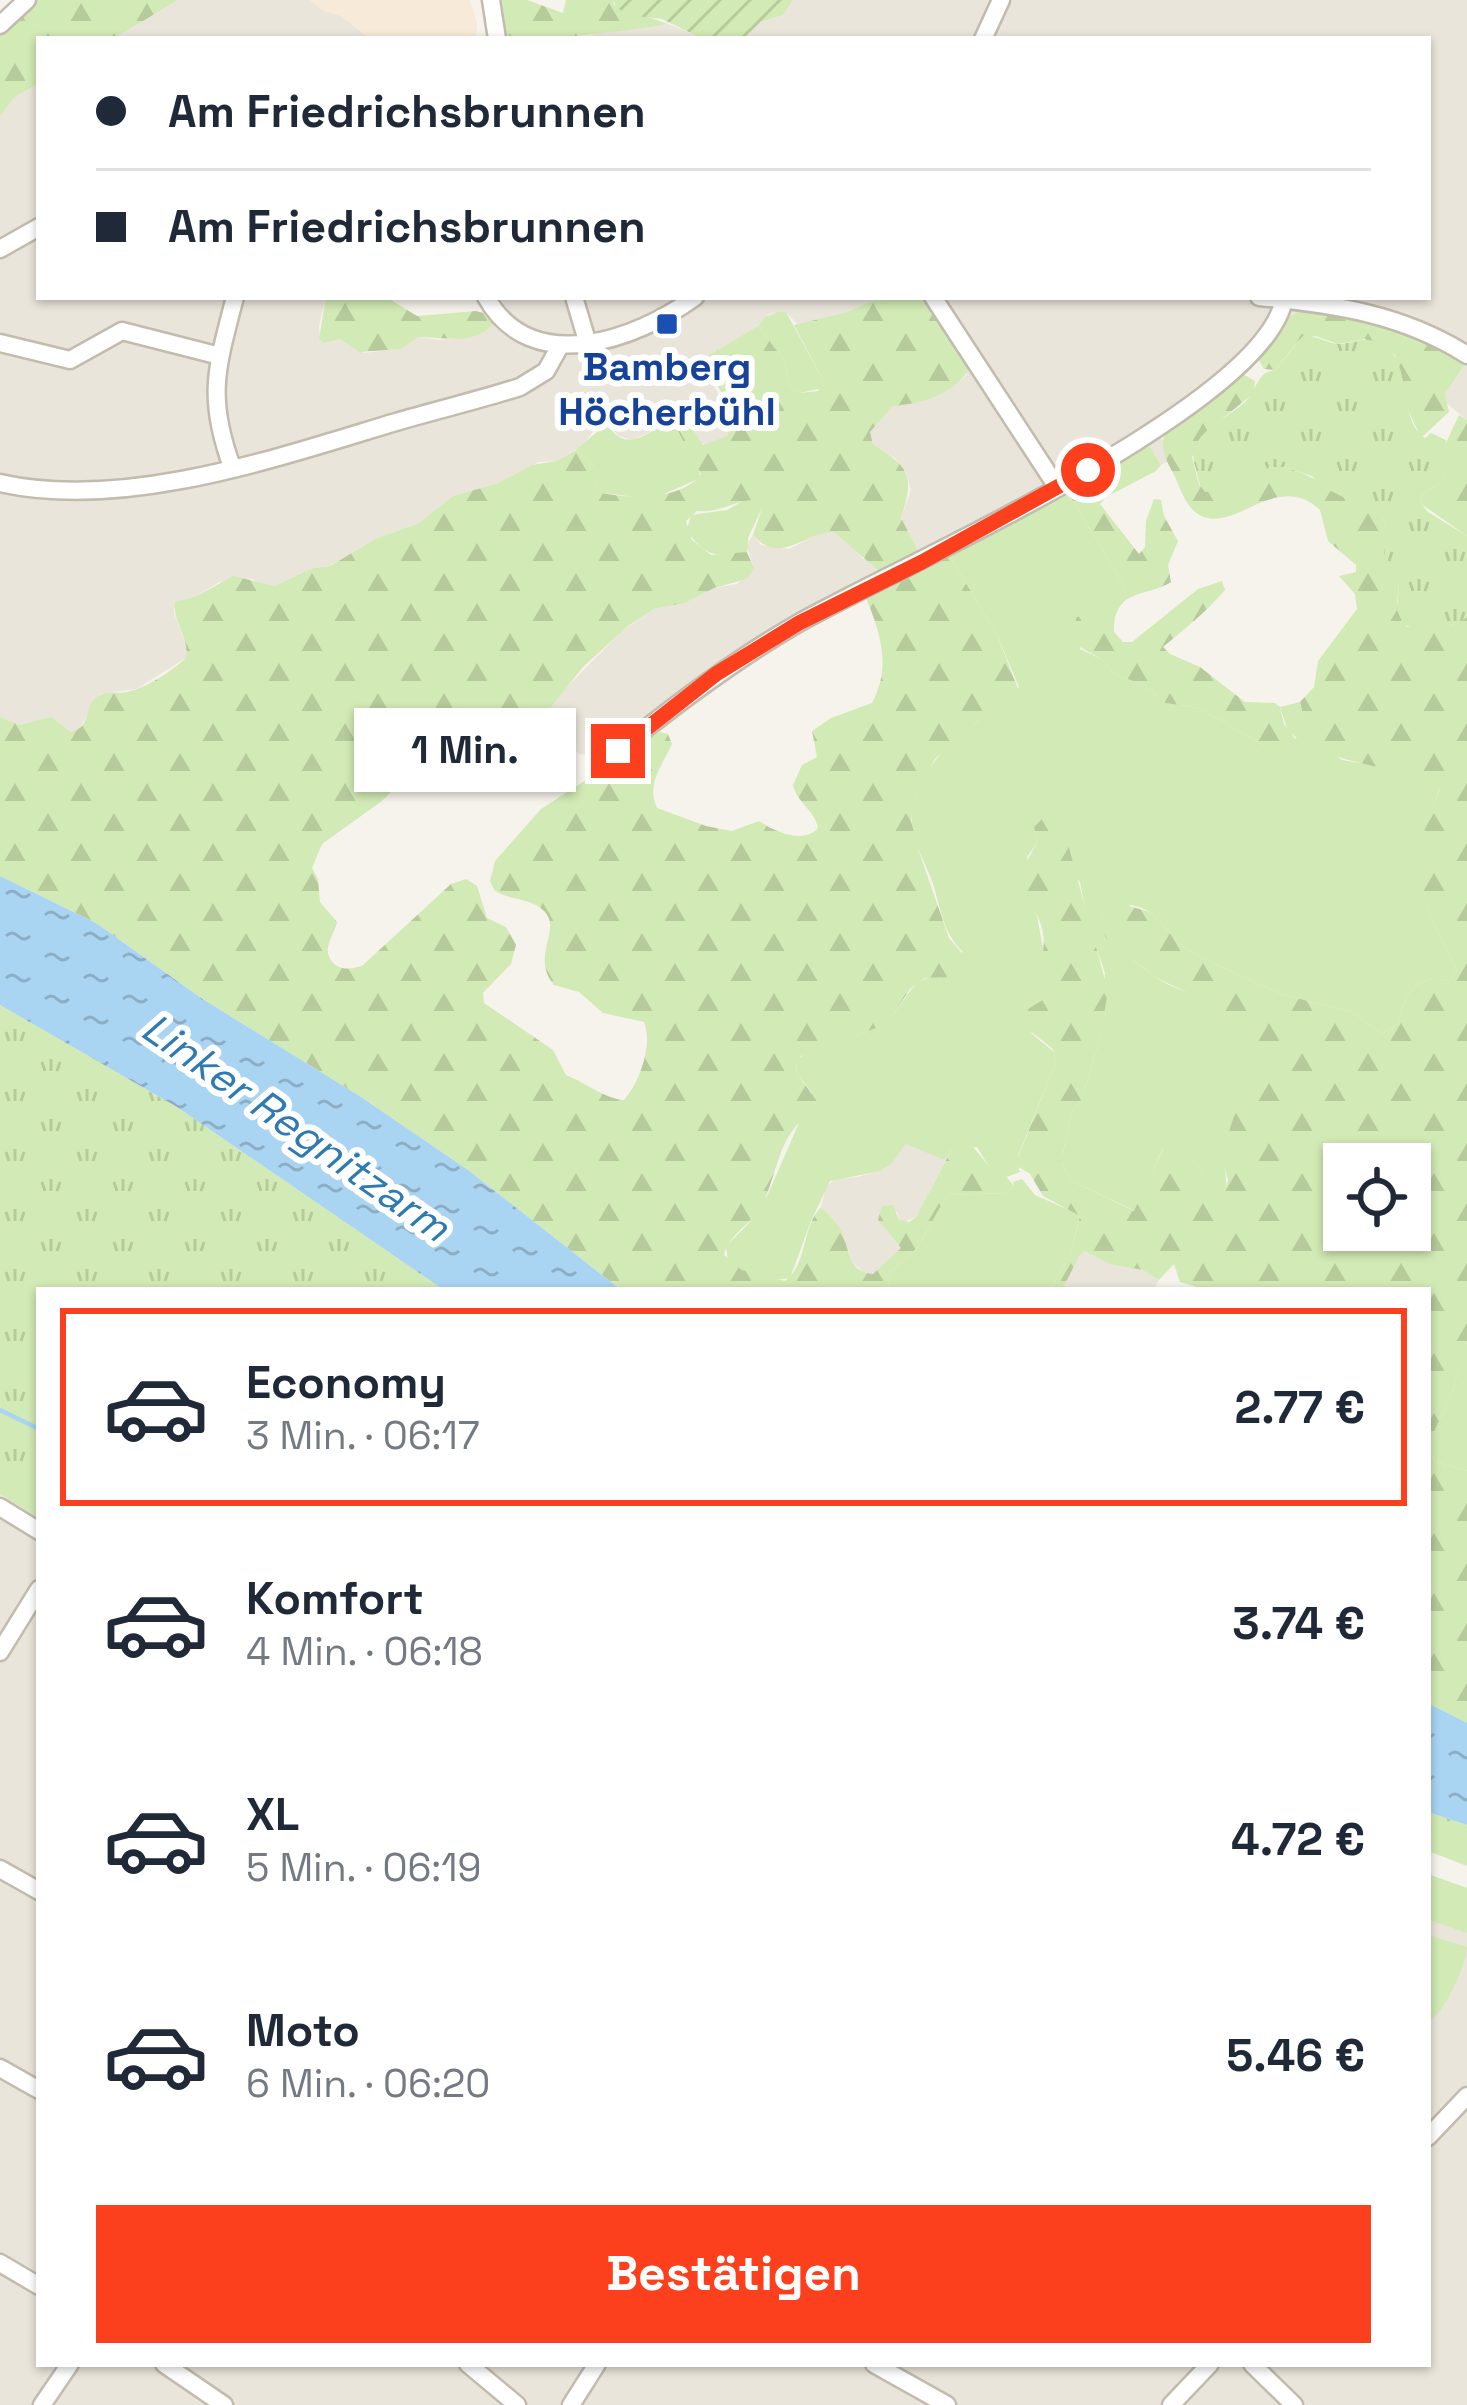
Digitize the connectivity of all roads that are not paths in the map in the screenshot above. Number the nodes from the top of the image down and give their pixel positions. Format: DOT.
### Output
graph roads {
  1 [pos="27,0"];
  2 [pos="491,0"];
  3 [pos="1001,0"];
  4 [pos="0,25"];
  5 [pos="497,36"];
  6 [pos="984,36"];
  7 [pos="36,229"];
  8 [pos="0,249"];
  9 [pos="234,300"];
  10 [pos="488,300"];
  11 [pos="575,300"];
  12 [pos="689,300"];
  13 [pos="935,300"];
  14 [pos="1281,300"];
  15 [pos="1292,300"];
  16 [pos="0,343"];
  17 [pos="588,344"];
  18 [pos="560,346"];
  19 [pos="1467,355"];
  20 [pos="220,356"];
  21 [pos="232,467"];
  22 [pos="0,483"];
  23 [pos="1057,487"];
  24 [pos="618,751"];
  25 [pos="0,1507"];
  26 [pos="36,1529"];
  27 [pos="36,1594"];
  28 [pos="0,1652"];
  29 [pos="0,1869"];
  30 [pos="36,1889"];
  31 [pos="0,2068"];
  32 [pos="36,2088"];
  33 [pos="1466,2101"];
  34 [pos="1431,2134"];
  35 [pos="0,2263"];
  36 [pos="36,2284"];
  37 [pos="68,2367"];
  38 [pos="168,2367"];
  39 [pos="472,2367"];
  40 [pos="595,2367"];
  41 [pos="879,2367"];
  42 [pos="1207,2367"];
  43 [pos="1255,2367"];
  44 [pos="42,2405"];
  45 [pos="224,2405"];
  46 [pos="517,2405"];
  47 [pos="571,2405"];
  48 [pos="947,2405"];
  49 [pos="1171,2405"];
  50 [pos="1294,2405"];
  1 -- 4 [label="street"];
  2 -- 5 [label="street"];
  3 -- 6 [label="street"];
  7 -- 8 [label="street"];
  9 -- 20 [label="street"];
  10 -- 18 [label="street"];
  11 -- 17 [label="street"];
  12 -- 17 [label="street"];
  13 -- 23 [label="street"];
  14 -- 23 [label="street"];
  15 -- 19 [label="street"];
  16 -- 20 [label="street"];
  17 -- 18 [label="street"];
  18 -- 21 [label="street"];
  20 -- 21 [label="street"];
  21 -- 22 [label="street"];
  23 -- 24 [label="street"];
  25 -- 26 [label="street"];
  27 -- 28 [label="street"];
  29 -- 30 [label="street"];
  31 -- 32 [label="street"];
  33 -- 34 [label="street"];
  35 -- 36 [label="street"];
  37 -- 44 [label="street"];
  38 -- 45 [label="street"];
  39 -- 46 [label="street"];
  40 -- 47 [label="street"];
  41 -- 48 [label="street"];
  42 -- 49 [label="street"];
  43 -- 50 [label="street"];
}
